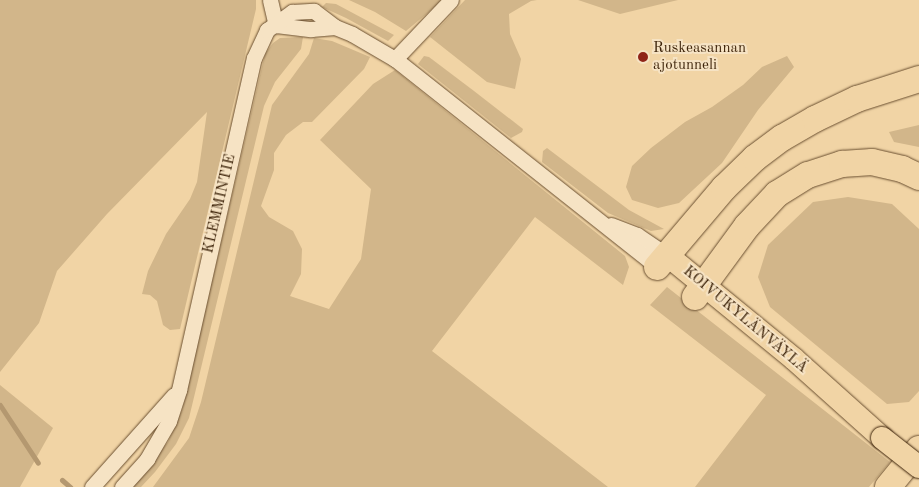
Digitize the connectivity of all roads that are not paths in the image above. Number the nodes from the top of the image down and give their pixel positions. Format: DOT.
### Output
graph roads {
  1 [pos="270,0"];
  2 [pos="451,0"];
  3 [pos="276,24"];
  4 [pos="395,59"];
  5 [pos="919,79"];
  6 [pos="919,177"];
  7 [pos="662,261"];
  8 [pos="699,291"];
  9 [pos="178,390"];
  10 [pos="919,449"];
  11 [pos="919,467"];
  12 [pos="92,487"];
  13 [pos="122,487"];
  14 [pos="888,487"];
  1 -- 3 [label="street"];
  2 -- 4 [label="street"];
  3 -- 4 [label="street, KOIVUKYLÄNVÄYLÄ"];
  3 -- 9 [label="street, KLEMMINTIE"];
  4 -- 7 [label="street, KOIVUKYLÄNVÄYLÄ"];
  5 -- 7 [label="highway"];
  6 -- 8 [label="highway"];
  7 -- 8 [label="main road, KOIVUKYLÄNVÄYLÄ"];
  8 -- 11 [label="main road, KOIVUKYLÄNVÄYLÄ, bridge"];
  9 -- 12 [label="street, KLEMMINTIE"];
  9 -- 13 [label="street, KLEMMINTIE"];
  10 -- 14 [label="highway"];
}
